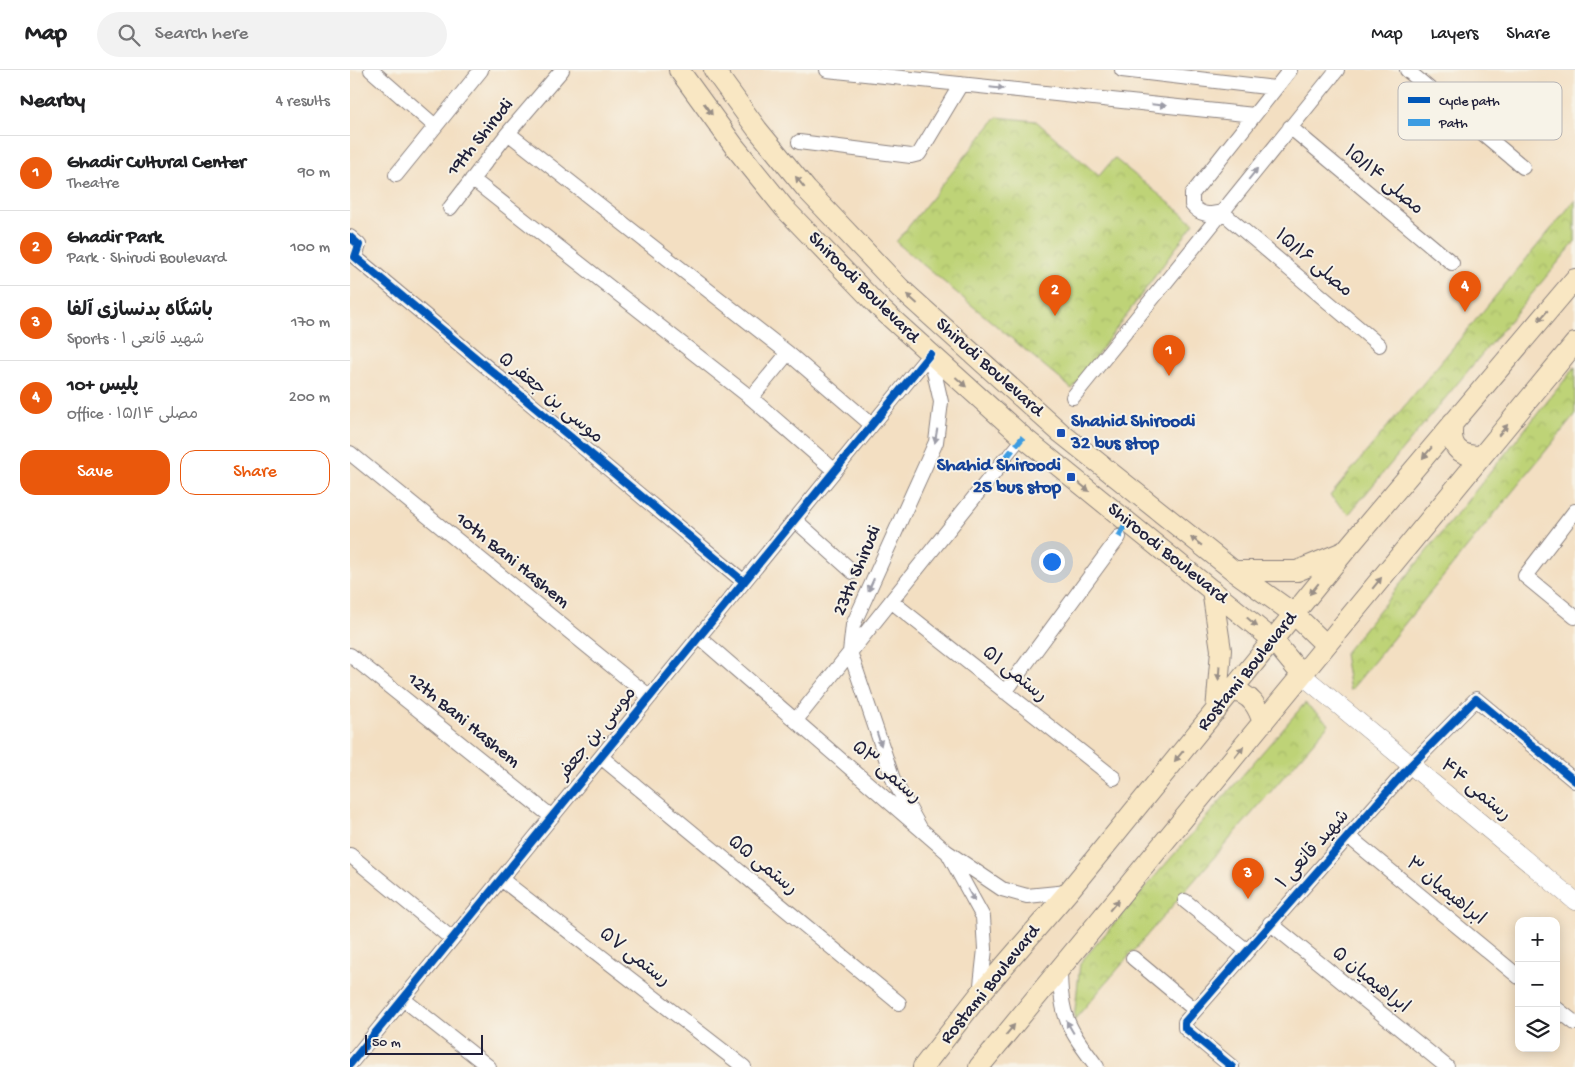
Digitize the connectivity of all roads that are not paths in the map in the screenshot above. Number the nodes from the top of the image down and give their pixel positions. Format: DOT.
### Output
graph roads {
  1 [pos="370,70"];
  2 [pos="481,70"];
  3 [pos="562,70"];
  4 [pos="679,70"];
  5 [pos="714,70"];
  6 [pos="827,70"];
  7 [pos="1122,70"];
  8 [pos="1290,70"];
  9 [pos="1336,70"];
  10 [pos="1407,70"];
  11 [pos="1422,82"];
  12 [pos="960,84"];
  13 [pos="1275,88"];
  14 [pos="1254,115"];
  15 [pos="436,126"];
  16 [pos="1290,127"];
  17 [pos="508,133"];
  18 [pos="1492,140"];
  19 [pos="800,142"];
  20 [pos="1523,166"];
  21 [pos="396,175"];
  22 [pos="472,179"];
  23 [pos="450,208"];
  24 [pos="1222,212"];
  25 [pos="350,237"];
  26 [pos="1452,264"];
  27 [pos="1575,279"];
  28 [pos="1575,343"];
  29 [pos="1379,345"];
  30 [pos="788,353"];
  31 [pos="930,354"];
  32 [pos="1073,397"];
  33 [pos="751,398"];
  34 [pos="1453,422"];
  35 [pos="872,425"];
  36 [pos="1023,437"];
  37 [pos="350,454"];
  38 [pos="1481,456"];
  39 [pos="1005,459"];
  40 [pos="835,471"];
  41 [pos="1575,511"];
  42 [pos="794,520"];
  43 [pos="1123,529"];
  44 [pos="1345,551"];
  45 [pos="1234,571"];
  46 [pos="854,572"];
  47 [pos="744,582"];
  48 [pos="1212,590"];
  49 [pos="891,601"];
  50 [pos="1294,614"];
  51 [pos="1575,617"];
  52 [pos="699,637"];
  53 [pos="1273,640"];
  54 [pos="1326,645"];
  55 [pos="850,652"];
  56 [pos="350,654"];
  57 [pos="1301,674"];
  58 [pos="1233,691"];
  59 [pos="1005,692"];
  60 [pos="650,697"];
  61 [pos="1216,711"];
  62 [pos="796,720"];
  63 [pos="1263,723"];
  64 [pos="601,757"];
  65 [pos="1411,765"];
  66 [pos="1114,778"];
  67 [pos="1575,781"];
  68 [pos="552,817"];
  69 [pos="920,828"];
  70 [pos="1348,836"];
  71 [pos="947,852"];
  72 [pos="350,855"];
  73 [pos="501,879"];
  74 [pos="1068,892"];
  75 [pos="1185,901"];
  76 [pos="1575,902"];
  77 [pos="1270,923"];
  78 [pos="452,939"];
  79 [pos="1246,950"];
  80 [pos="1133,958"];
  81 [pos="1060,969"];
  82 [pos="1515,974"];
  83 [pos="980,994"];
  84 [pos="403,999"];
  85 [pos="899,1003"];
  86 [pos="1194,1009"];
  87 [pos="1560,1011"];
  88 [pos="1575,1024"];
  89 [pos="352,1057"];
  90 [pos="490,1067"];
  91 [pos="744,1067"];
  92 [pos="923,1067"];
  93 [pos="979,1067"];
  94 [pos="1097,1067"];
  95 [pos="1232,1067"];
  96 [pos="1447,1067"];
  1 -- 15 [label="street"];
  2 -- 15 [label="street"];
  3 -- 17 [label="street, 19th Shirudi"];
  4 -- 31 [label="main road, Shiroodi Boulevard, one-way"];
  45 -- 5 [label="main road, Shirudi Boulevard, one-way"];
  6 -- 12 [label="street"];
  7 -- 13 [label="street"];
  8 -- 13 [label="street"];
  9 -- 16 [label="street"];
  10 -- 11 [label="street"];
  12 -- 14 [label="street, one-way"];
  12 -- 19 [label="street"];
  13 -- 14 [label="street"];
  14 -- 24 [label="street"];
  15 -- 21 [label="street"];
  24 -- 16 [label="street, one-way"];
  16 -- 26 [label="street, مصلی ۱۵/۱۴"];
  17 -- 22 [label="street, 19th Shirudi"];
  17 -- 30 [label="street"];
  18 -- 20 [label="street"];
  22 -- 23 [label="street, 19th Shirudi"];
  22 -- 33 [label="street"];
  24 -- 29 [label="street, مصلی ۱۵/۱۶"];
  24 -- 32 [label="street"];
  25 -- 47 [label="street, موسی بن جعفر ۵"];
  27 -- 34 [label="main road, Rostami Boulevard, one-way"];
  38 -- 28 [label="main road, one-way"];
  30 -- 33 [label="street"];
  30 -- 35 [label="street"];
  31 -- 35 [label="street, موسی بن جعفر"];
  31 -- 36 [label="main road, Shiroodi Boulevard, one-way"];
  31 -- 55 [label="street, 23th Shirudi, one-way"];
  33 -- 40 [label="street"];
  34 -- 38 [label="main road"];
  34 -- 44 [label="main road, Rostami Boulevard, one-way"];
  35 -- 40 [label="street, موسی بن جعفر"];
  36 -- 39 [label="street"];
  36 -- 43 [label="main road, Shiroodi Boulevard, one-way"];
  37 -- 60 [label="street, 10th Bani Hashem"];
  54 -- 38 [label="main road, one-way"];
  39 -- 49 [label="street"];
  40 -- 42 [label="street, موسی بن جعفر"];
  41 -- 51 [label="street"];
  42 -- 46 [label="street"];
  42 -- 47 [label="street, موسی بن جعفر"];
  43 -- 48 [label="main road, Shiroodi Boulevard"];
  43 -- 59 [label="street"];
  44 -- 45 [label="main road"];
  44 -- 50 [label="main road, Rostami Boulevard, one-way"];
  45 -- 50 [label="main road, Shirudi Boulevard"];
  47 -- 52 [label="street, موسی بن جعفر"];
  48 -- 53 [label="main road, Shiroodi Boulevard, one-way"];
  48 -- 61 [label="main road, one-way"];
  49 -- 55 [label="street"];
  49 -- 59 [label="street, رستمی ۵۱"];
  50 -- 53 [label="main road, Rostami Boulevard"];
  50 -- 54 [label="main road, Shirudi Boulevard"];
  52 -- 60 [label="street, موسی بن جعفر"];
  52 -- 62 [label="street, رستمی ۵۳"];
  53 -- 57 [label="main road, Shiroodi Boulevard"];
  53 -- 58 [label="main road, Rostami Boulevard"];
  54 -- 57 [label="main road"];
  55 -- 62 [label="street"];
  55 -- 69 [label="street, 23th Shirudi, one-way"];
  56 -- 68 [label="street, 12th Bani Hashem"];
  57 -- 63 [label="main road"];
  57 -- 65 [label="street, رستمی ۴۴"];
  58 -- 61 [label="main road, Rostami Boulevard"];
  58 -- 63 [label="main road"];
  59 -- 66 [label="street, رستمی ۵۱"];
  60 -- 64 [label="street, موسی بن جعفر"];
  61 -- 74 [label="main road, Rostami Boulevard, one-way"];
  62 -- 69 [label="street, رستمی ۵۳"];
  81 -- 63 [label="main road, one-way"];
  64 -- 68 [label="street, موسی بن جعفر"];
  64 -- 85 [label="street, رستمی ۵۵"];
  65 -- 67 [label="street, شهید قانعی ۱"];
  65 -- 70 [label="street, شهید قانعی ۱"];
  65 -- 76 [label="street, رستمی ۴۴"];
  68 -- 73 [label="street, موسی بن جعفر"];
  69 -- 71 [label="street, رستمی ۵۳"];
  70 -- 77 [label="street, شهید قانعی ۱"];
  70 -- 82 [label="street, ابراهیمیان ۳"];
  71 -- 74 [label="street, رستمی ۵۳"];
  71 -- 83 [label="street, one-way"];
  72 -- 78 [label="street"];
  73 -- 78 [label="street, موسی بن جعفر"];
  73 -- 91 [label="street, رستمی ۵۷"];
  74 -- 83 [label="main road, Rostami Boulevard"];
  75 -- 79 [label="street"];
  77 -- 79 [label="street, شهید قانعی ۱"];
  77 -- 96 [label="street, ابراهیمیان ۵"];
  78 -- 84 [label="street, موسی بن جعفر"];
  79 -- 86 [label="street, شهید قانعی ۱"];
  80 -- 86 [label="street"];
  93 -- 81 [label="main road, one-way"];
  94 -- 81 [label="street, one-way"];
  83 -- 92 [label="main road, Rostami Boulevard"];
  84 -- 89 [label="street, موسی بن جعفر"];
  84 -- 90 [label="street"];
  86 -- 95 [label="street, شهید قانعی ۱"];
  87 -- 88 [label="street"];
}
